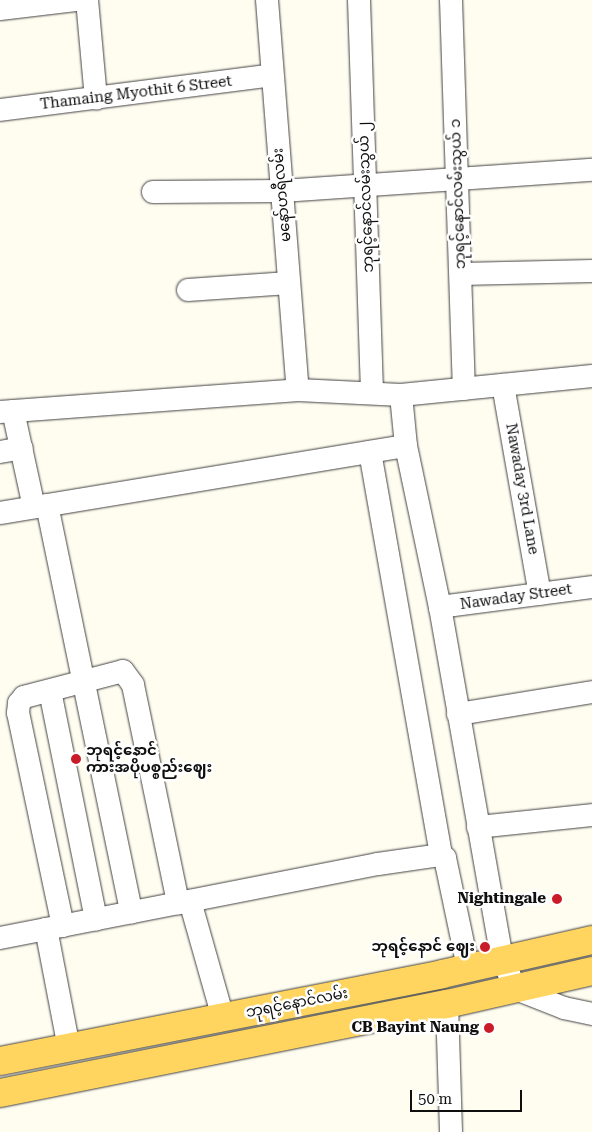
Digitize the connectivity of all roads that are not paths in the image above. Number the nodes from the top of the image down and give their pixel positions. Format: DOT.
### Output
graph roads {
  1 [pos="75,0"];
  2 [pos="87,0"];
  3 [pos="267,0"];
  4 [pos="359,0"];
  5 [pos="452,0"];
  6 [pos="0,10"];
  7 [pos="272,75"];
  8 [pos="96,99"];
  9 [pos="0,110"];
  10 [pos="592,170"];
  11 [pos="457,180"];
  12 [pos="366,187"];
  13 [pos="282,191"];
  14 [pos="153,192"];
  15 [pos="592,272"];
  16 [pos="461,274"];
  17 [pos="289,283"];
  18 [pos="188,290"];
  19 [pos="592,376"];
  20 [pos="503,385"];
  21 [pos="464,389"];
  22 [pos="298,390"];
  23 [pos="372,393"];
  24 [pos="408,394"];
  25 [pos="7,412"];
  26 [pos="406,446"];
  27 [pos="11,450"];
  28 [pos="370,452"];
  29 [pos="40,506"];
  30 [pos="0,513"];
  31 [pos="592,587"];
  32 [pos="540,594"];
  33 [pos="440,607"];
  34 [pos="82,684"];
  35 [pos="50,691"];
  36 [pos="592,692"];
  37 [pos="458,714"];
  38 [pos="592,815"];
  39 [pos="478,828"];
  40 [pos="441,855"];
  41 [pos="184,902"];
  42 [pos="131,912"];
  43 [pos="96,919"];
  44 [pos="55,928"];
  45 [pos="0,938"];
  46 [pos="592,940"];
  47 [pos="502,959"];
  48 [pos="455,971"];
  49 [pos="592,971"];
  50 [pos="516,989"];
  51 [pos="447,1004"];
  52 [pos="592,1014"];
  53 [pos="223,1018"];
  54 [pos="69,1048"];
  55 [pos="0,1061"];
  56 [pos="0,1093"];
  57 [pos="451,1132"];
  1 -- 6 [label="street"];
  2 -- 8 [label="street"];
  3 -- 7 [label="street, မနော်ဟရီလမ်း"];
  4 -- 12 [label="street, ဘုရင့်နောင်လမ်းသွယ် ၂"];
  5 -- 11 [label="street, ဘုရင့်နောင်လမ်းသွယ် ၁"];
  7 -- 8 [label="street, Thamaing Myothit 6 Street"];
  7 -- 13 [label="street, မနော်ဟရီလမ်း"];
  8 -- 9 [label="street, Thamaing Myothit 6 Street"];
  10 -- 11 [label="street"];
  11 -- 12 [label="street"];
  11 -- 16 [label="street, ဘုရင့်နောင်လမ်းသွယ် ၁"];
  12 -- 13 [label="street"];
  12 -- 23 [label="street, ဘုရင့်နောင်လမ်းသွယ် ၂"];
  13 -- 14 [label="street"];
  13 -- 17 [label="street, မနော်ဟရီလမ်း"];
  15 -- 16 [label="street"];
  16 -- 21 [label="street, ဘုရင့်နောင်လမ်းသွယ် ၁"];
  17 -- 18 [label="street"];
  17 -- 22 [label="street, မနော်ဟရီလမ်း"];
  19 -- 20 [label="street"];
  20 -- 21 [label="street"];
  20 -- 32 [label="street, Nawaday 3rd Lane"];
  21 -- 24 [label="street"];
  22 -- 23 [label="street"];
  22 -- 25 [label="street"];
  23 -- 24 [label="street"];
  24 -- 26 [label="street"];
  25 -- 27 [label="street"];
  26 -- 28 [label="street"];
  26 -- 33 [label="street"];
  27 -- 29 [label="street"];
  28 -- 29 [label="street"];
  28 -- 40 [label="street"];
  29 -- 30 [label="street"];
  29 -- 34 [label="street"];
  31 -- 32 [label="street, Nawaday Street"];
  32 -- 33 [label="street, Nawaday Street"];
  33 -- 37 [label="street"];
  34 -- 35 [label="street"];
  34 -- 41 [label="street"];
  34 -- 42 [label="street"];
  35 -- 43 [label="street"];
  35 -- 44 [label="street"];
  36 -- 37 [label="street"];
  37 -- 39 [label="street"];
  38 -- 39 [label="street"];
  39 -- 47 [label="street"];
  40 -- 41 [label="street"];
  40 -- 48 [label="street"];
  41 -- 42 [label="street"];
  41 -- 53 [label="street"];
  42 -- 43 [label="street"];
  43 -- 44 [label="street"];
  44 -- 45 [label="street"];
  44 -- 54 [label="street"];
  46 -- 47 [label="main road, ဘုရင့်နောင်လမ်း"];
  47 -- 48 [label="main road, ဘုရင့်နောင်လမ်း"];
  47 -- 50 [label="street"];
  48 -- 51 [label="main road"];
  48 -- 53 [label="main road, ဘုရင့်နောင်လမ်း"];
  49 -- 50 [label="main road, ဘုရင့်နောင်လမ်း"];
  50 -- 51 [label="main road, ဘုရင့်နောင်လမ်း"];
  50 -- 52 [label="street"];
  51 -- 56 [label="main road, ဘုရင့်နောင်လမ်း"];
  51 -- 57 [label="street"];
  53 -- 54 [label="main road, ဘုရင့်နောင်လမ်း"];
  54 -- 55 [label="main road, ဘုရင့်နောင်လမ်း"];
}
